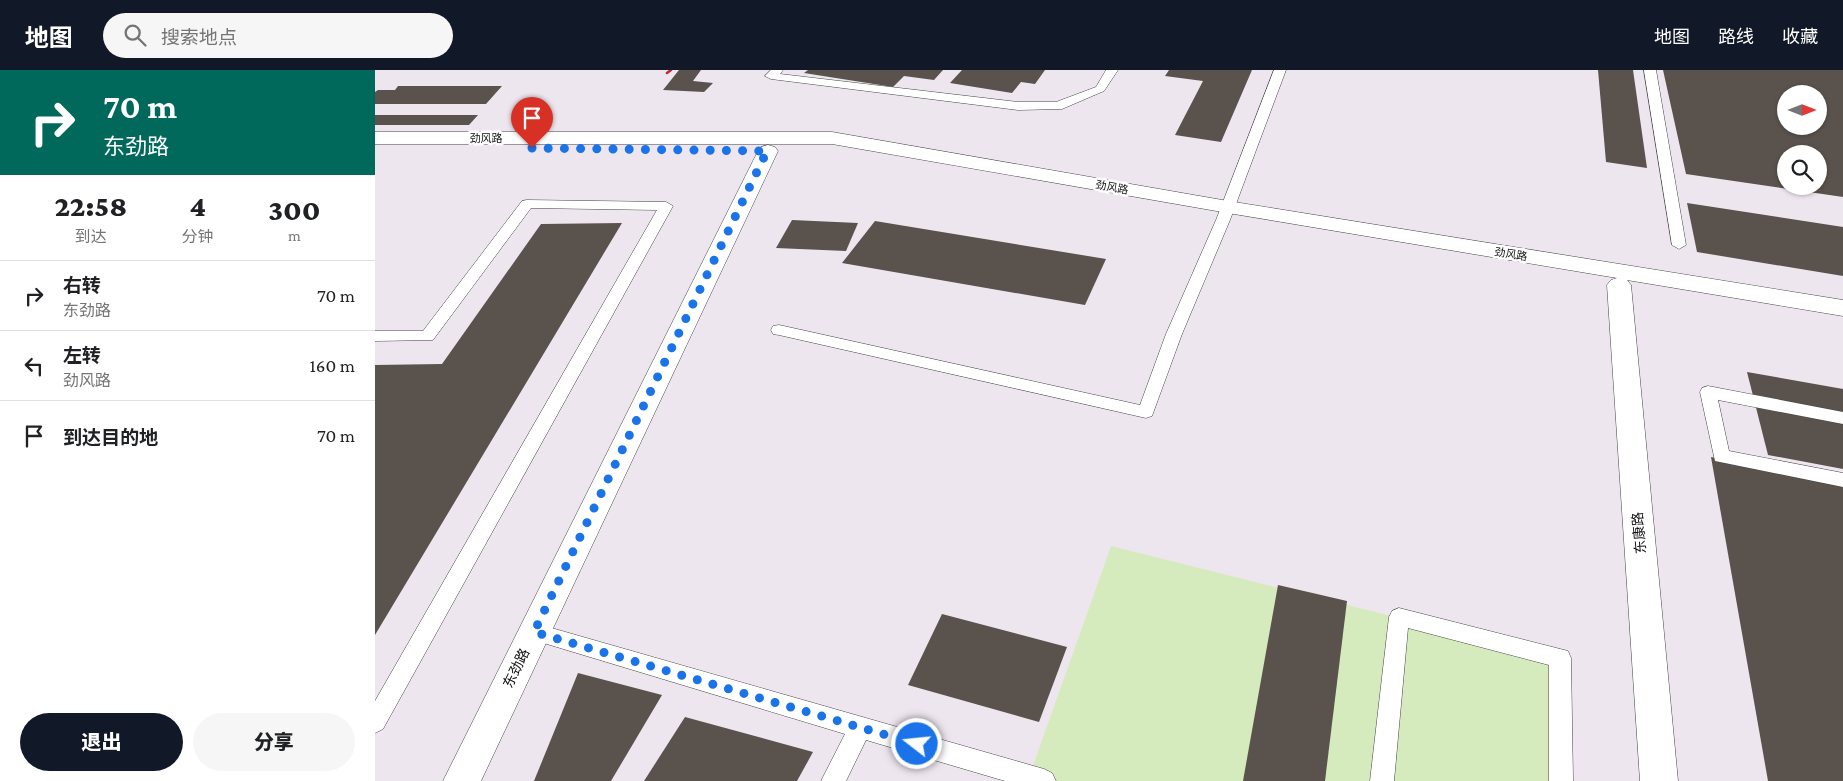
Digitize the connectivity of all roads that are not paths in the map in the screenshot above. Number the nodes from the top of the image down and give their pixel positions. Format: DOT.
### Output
graph roads {
  1 [pos="777,70"];
  2 [pos="1112,70"];
  3 [pos="1280,70"];
  4 [pos="1650,70"];
  5 [pos="375,138"];
  6 [pos="375,147"];
  7 [pos="767,151"];
  8 [pos="1226,214"];
  9 [pos="1679,245"];
  10 [pos="1619,285"];
  11 [pos="1843,308"];
  12 [pos="1843,322"];
  13 [pos="779,330"];
  14 [pos="375,336"];
  15 [pos="1843,418"];
  16 [pos="1843,480"];
  17 [pos="534,632"];
  18 [pos="375,722"];
  19 [pos="861,727"];
  20 [pos="462,781"];
  21 [pos="833,781"];
  22 [pos="1044,781"];
  23 [pos="1382,781"];
  24 [pos="1561,781"];
  25 [pos="1659,781"];
  1 -- 2 [label="lane"];
  3 -- 8 [label="lane"];
  4 -- 9 [label="lane"];
  5 -- 8 [label="street, 劲风路"];
  6 -- 7 [label="street, 劲风路"];
  7 -- 8 [label="street, 劲风路"];
  7 -- 17 [label="street, 东劲路"];
  8 -- 10 [label="street, 劲风路"];
  8 -- 11 [label="street, 劲风路"];
  8 -- 13 [label="lane"];
  10 -- 12 [label="street, 劲风路"];
  10 -- 25 [label="street, 东康路"];
  14 -- 18 [label="lane"];
  15 -- 16 [label="lane"];
  17 -- 19 [label="lane"];
  17 -- 20 [label="street, 东劲路"];
  19 -- 21 [label="lane"];
  19 -- 22 [label="lane"];
  23 -- 24 [label="lane"];
}
